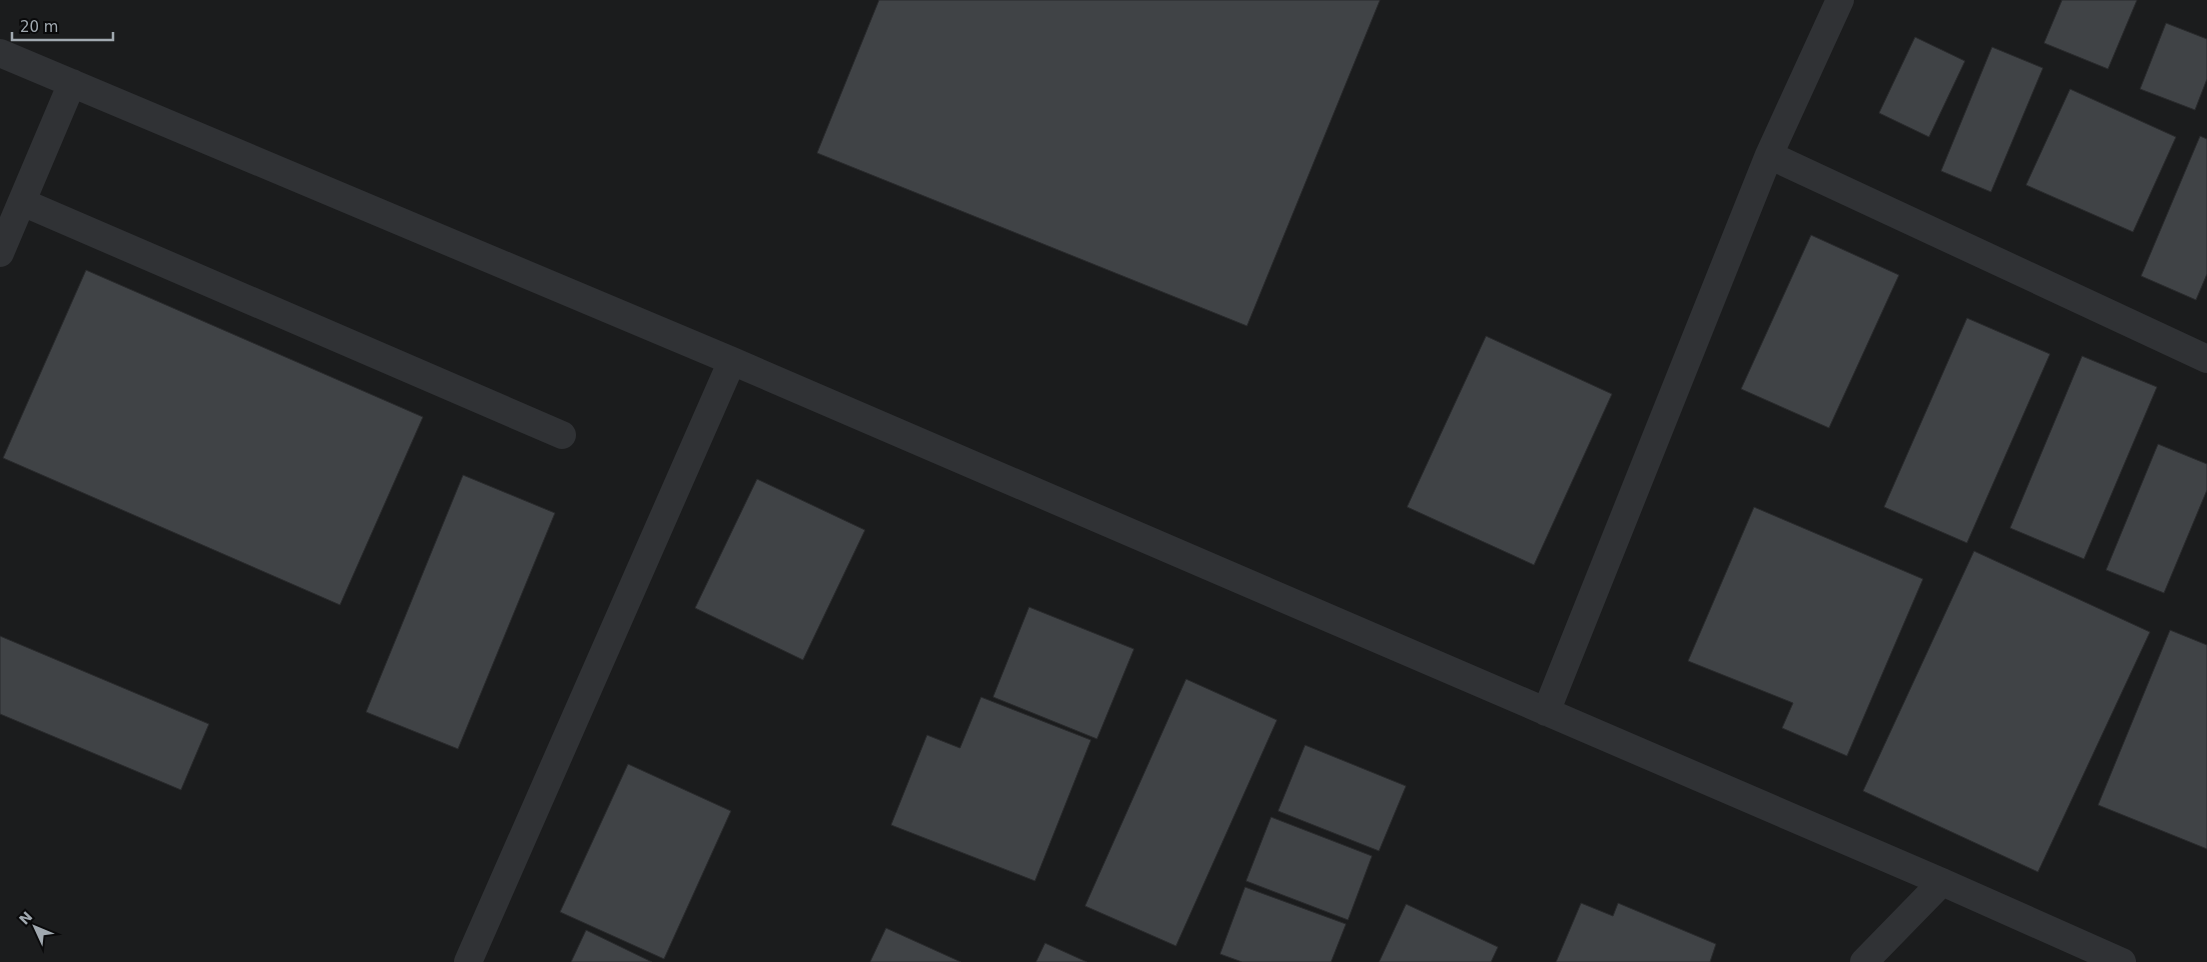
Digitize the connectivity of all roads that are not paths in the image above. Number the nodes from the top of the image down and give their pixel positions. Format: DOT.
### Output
graph roads {
  1 [pos="1840,0"];
  2 [pos="0,53"];
  3 [pos="72,83"];
  4 [pos="1769,155"];
  5 [pos="22,202"];
  6 [pos="0,253"];
  7 [pos="2207,359"];
  8 [pos="732,360"];
  9 [pos="562,435"];
  10 [pos="1546,712"];
  11 [pos="1942,882"];
  12 [pos="468,962"];
  13 [pos="1864,962"];
  14 [pos="2122,962"];
  1 -- 4 [label="street"];
  2 -- 3 [label="street"];
  3 -- 5 [label="street"];
  3 -- 8 [label="street"];
  4 -- 7 [label="street"];
  4 -- 10 [label="street"];
  5 -- 6 [label="street"];
  5 -- 9 [label="street"];
  8 -- 10 [label="street"];
  8 -- 12 [label="street"];
  10 -- 11 [label="street"];
  11 -- 13 [label="street"];
  11 -- 14 [label="street"];
}
